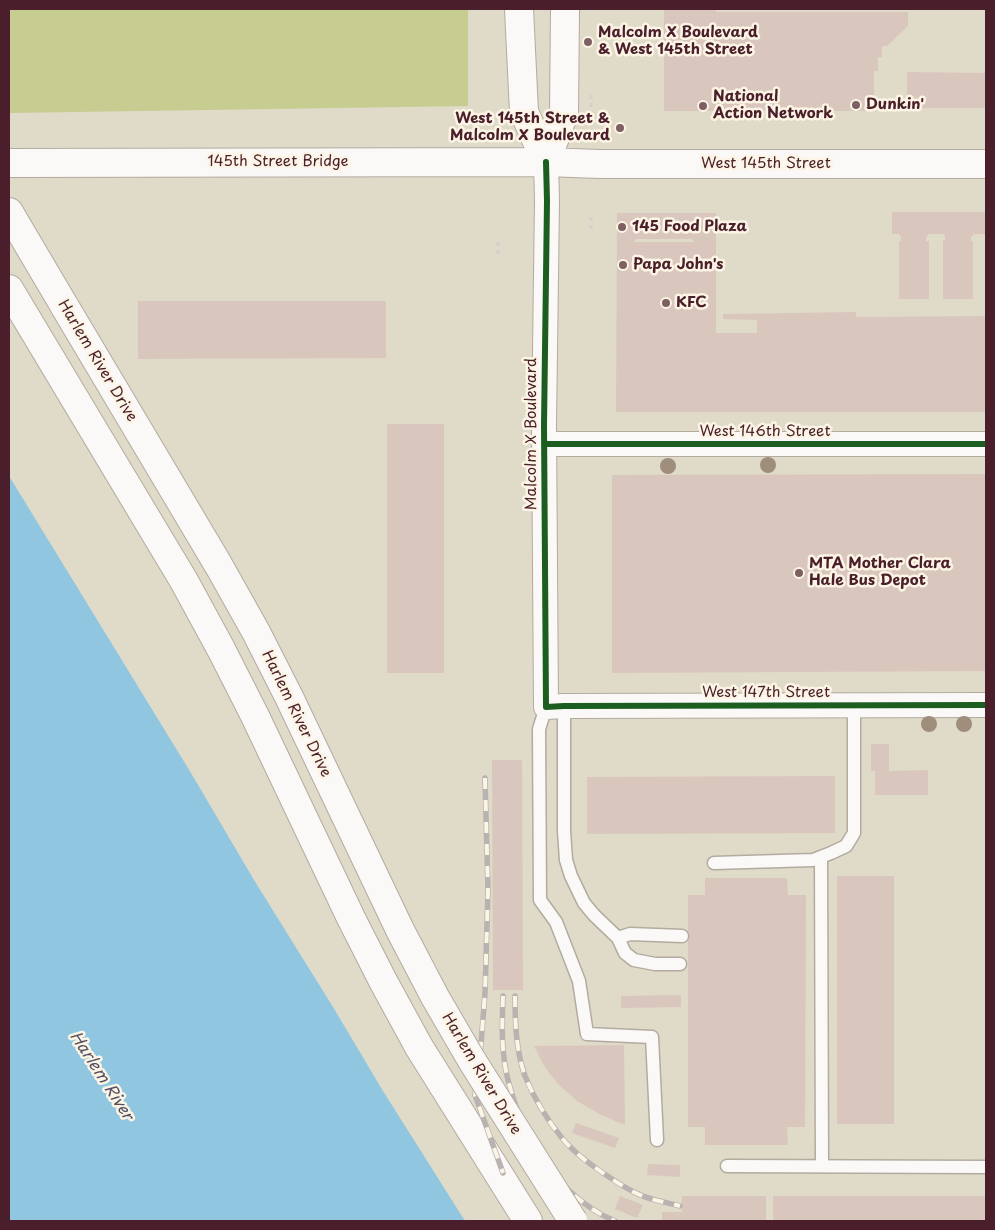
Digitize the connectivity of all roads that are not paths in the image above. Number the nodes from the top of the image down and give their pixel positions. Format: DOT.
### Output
graph roads {
  1 [pos="520,9"];
  2 [pos="565,9"];
  3 [pos="546,162"];
  4 [pos="9,164"];
  5 [pos="986,164"];
  6 [pos="9,212"];
  7 [pos="9,288"];
  8 [pos="544,444"];
  9 [pos="986,444"];
  10 [pos="854,705"];
  11 [pos="986,705"];
  12 [pos="555,706"];
  13 [pos="821,857"];
  14 [pos="714,864"];
  15 [pos="682,936"];
  16 [pos="618,938"];
  17 [pos="680,964"];
  18 [pos="657,1140"];
  19 [pos="727,1166"];
  20 [pos="822,1166"];
  21 [pos="986,1167"];
  22 [pos="528,1221"];
  23 [pos="573,1221"];
  1 -- 3 [label="main road, Malcolm X Boulevard"];
  2 -- 3 [label="main road, Malcolm X Boulevard"];
  3 -- 4 [label="main road, 145th Street Bridge"];
  3 -- 5 [label="main road, West 145th Street"];
  3 -- 8 [label="street, Malcolm X Boulevard"];
  6 -- 23 [label="main road, Harlem River Drive, bridge"];
  7 -- 22 [label="main road"];
  8 -- 9 [label="street, West 146th Street"];
  8 -- 12 [label="street, Malcolm X Boulevard"];
  10 -- 11 [label="street, West 147th Street"];
  10 -- 12 [label="street, West 147th Street"];
  10 -- 13 [label="lane"];
  12 -- 16 [label="lane"];
  12 -- 18 [label="lane"];
  13 -- 14 [label="lane"];
  13 -- 20 [label="lane"];
  15 -- 16 [label="lane"];
  16 -- 17 [label="lane"];
  19 -- 20 [label="lane"];
  20 -- 21 [label="lane"];
}
